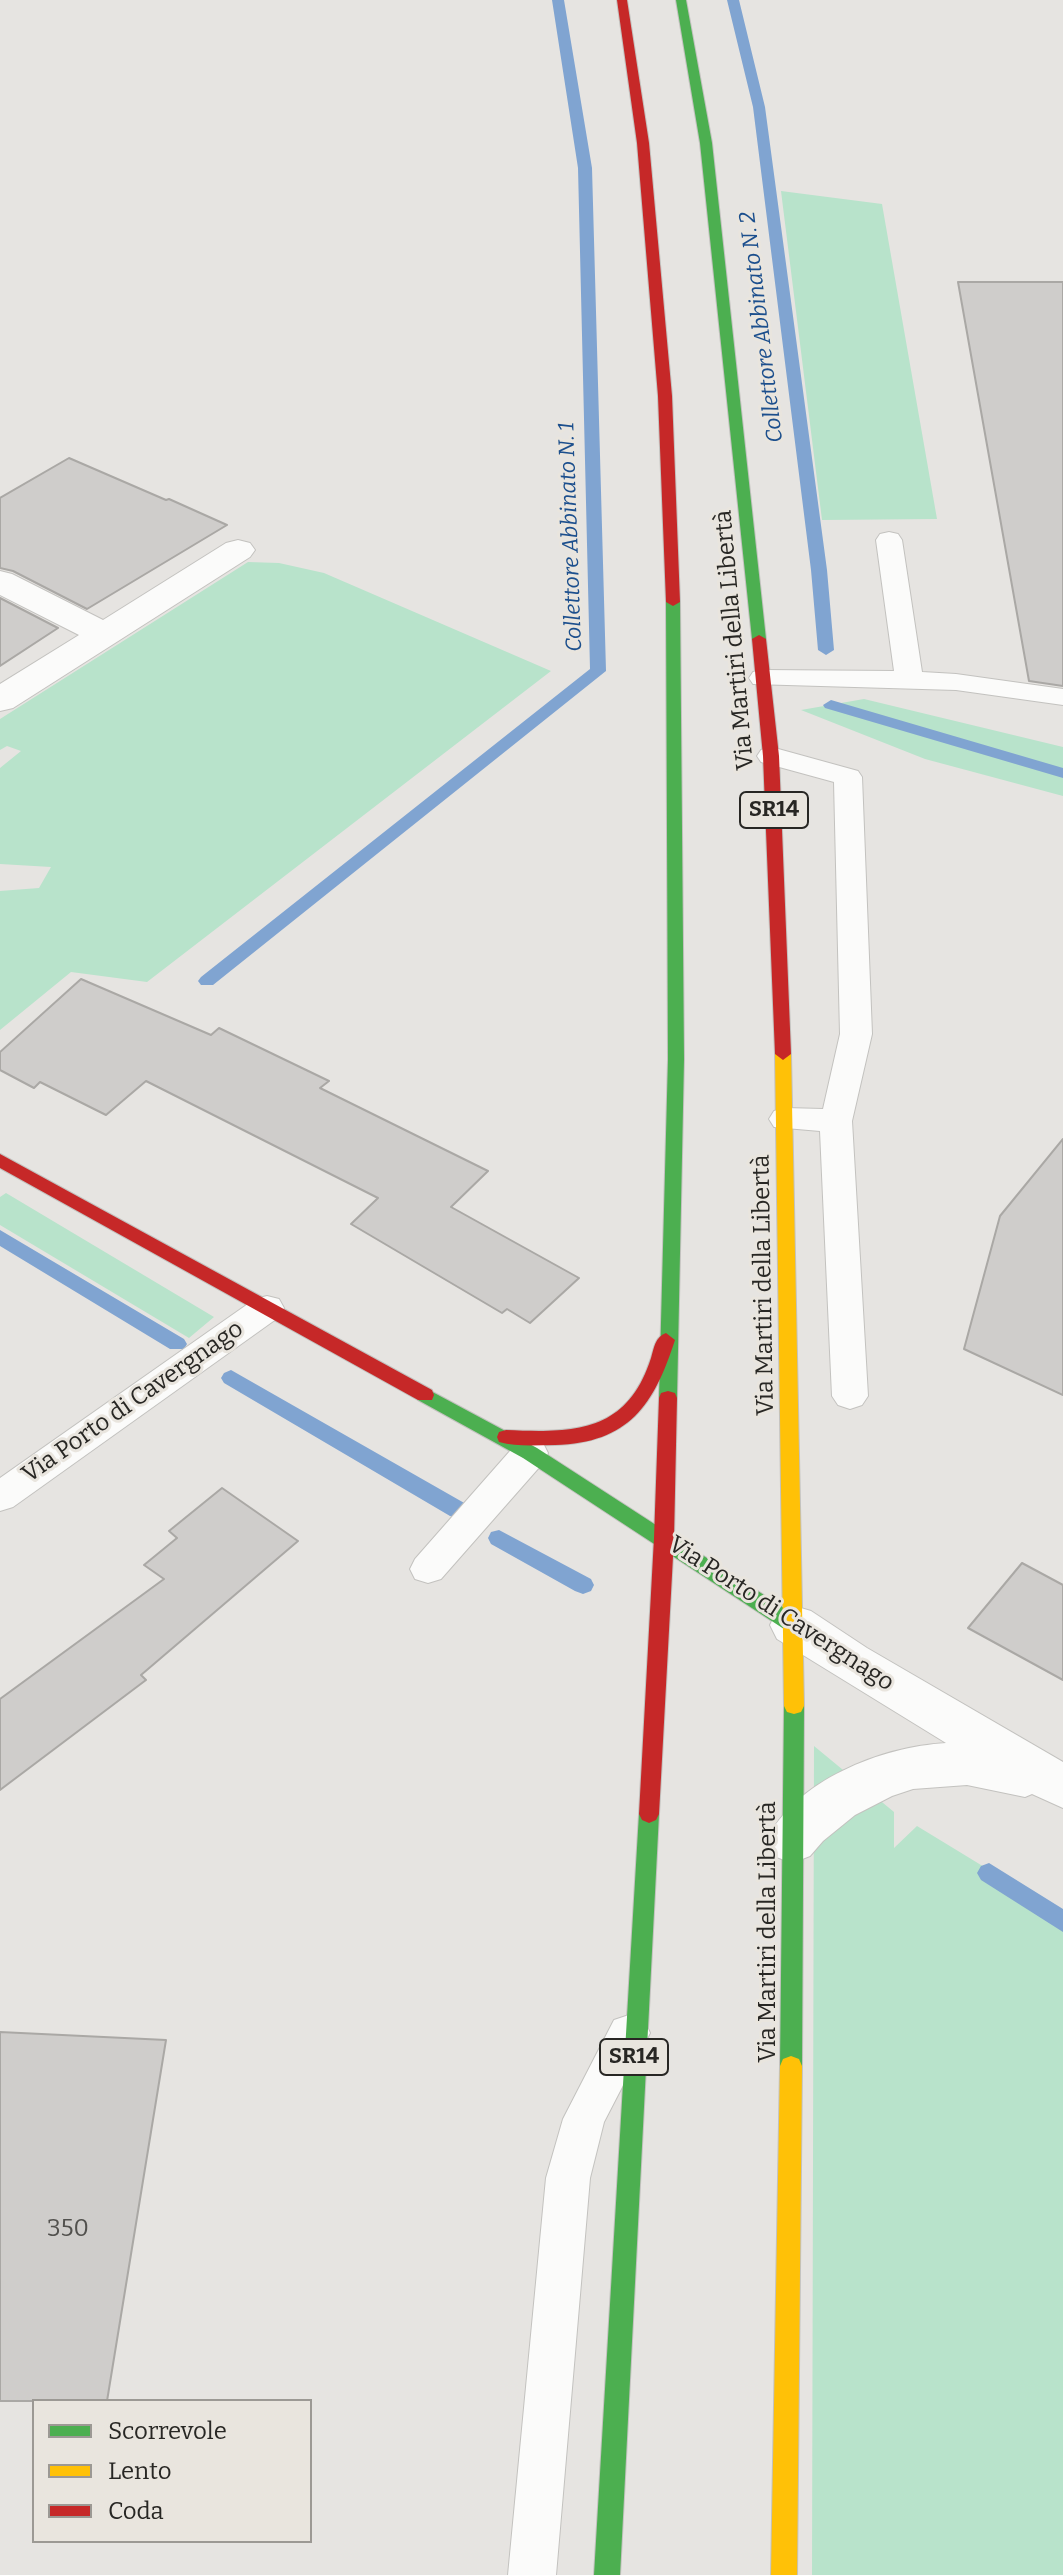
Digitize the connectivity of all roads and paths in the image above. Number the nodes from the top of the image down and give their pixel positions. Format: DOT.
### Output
graph roads {
  1 [pos="622,0"];
  2 [pos="681,0"];
  3 [pos="889,540"];
  4 [pos="238,550"];
  5 [pos="0,581"];
  6 [pos="104,634"];
  7 [pos="763,678"];
  8 [pos="909,680"];
  9 [pos="1063,697"];
  10 [pos="0,700"];
  11 [pos="771,756"];
  12 [pos="785,1119"];
  13 [pos="836,1121"];
  14 [pos="0,1160"];
  15 [pos="267,1308"];
  16 [pos="670,1318"];
  17 [pos="850,1396"];
  18 [pos="516,1445"];
  19 [pos="0,1497"];
  20 [pos="664,1538"];
  21 [pos="428,1569"];
  22 [pos="794,1625"];
  23 [pos="1063,1788"];
  24 [pos="792,1841"];
  25 [pos="636,2018"];
  26 [pos="532,2575"];
  27 [pos="607,2575"];
  28 [pos="784,2575"];
  1 -- 16 [label="main road, SR14"];
  2 -- 7 [label="main road, Via Martiri della Libertà / SR14"];
  3 -- 8 [label="lane"];
  4 -- 6 [label="street"];
  5 -- 6 [label="street"];
  6 -- 10 [label="street"];
  7 -- 8 [label="lane"];
  7 -- 11 [label="main road, Via Martiri della Libertà / SR14"];
  8 -- 9 [label="lane"];
  11 -- 12 [label="main road, Via Martiri della Libertà / SR14"];
  11 -- 13 [label="lane"];
  12 -- 13 [label="lane"];
  12 -- 22 [label="main road, Via Martiri della Libertà / SR14"];
  13 -- 17 [label="lane"];
  14 -- 15 [label="main road, Via Porto di Cavergnago"];
  15 -- 18 [label="main road, Via Porto di Cavergnago"];
  15 -- 19 [label="lane, Via Porto di Cavergnago"];
  16 -- 18 [label="main road, Via Porto di Cavergnago"];
  16 -- 20 [label="main road, SR14"];
  18 -- 20 [label="main road, Via Porto di Cavergnago"];
  18 -- 21 [label="lane"];
  20 -- 22 [label="main road, Via Porto di Cavergnago"];
  20 -- 25 [label="main road, SR14"];
  22 -- 23 [label="street, Via Porto di Cavergnago"];
  22 -- 24 [label="main road, Via Martiri della Libertà / SR14"];
  23 -- 24 [label="street, Via Porto di Cavergnago"];
  24 -- 28 [label="main road, Via Martiri della Libertà / SR14"];
  25 -- 26 [label="lane"];
  25 -- 27 [label="main road, SR14"];
}
